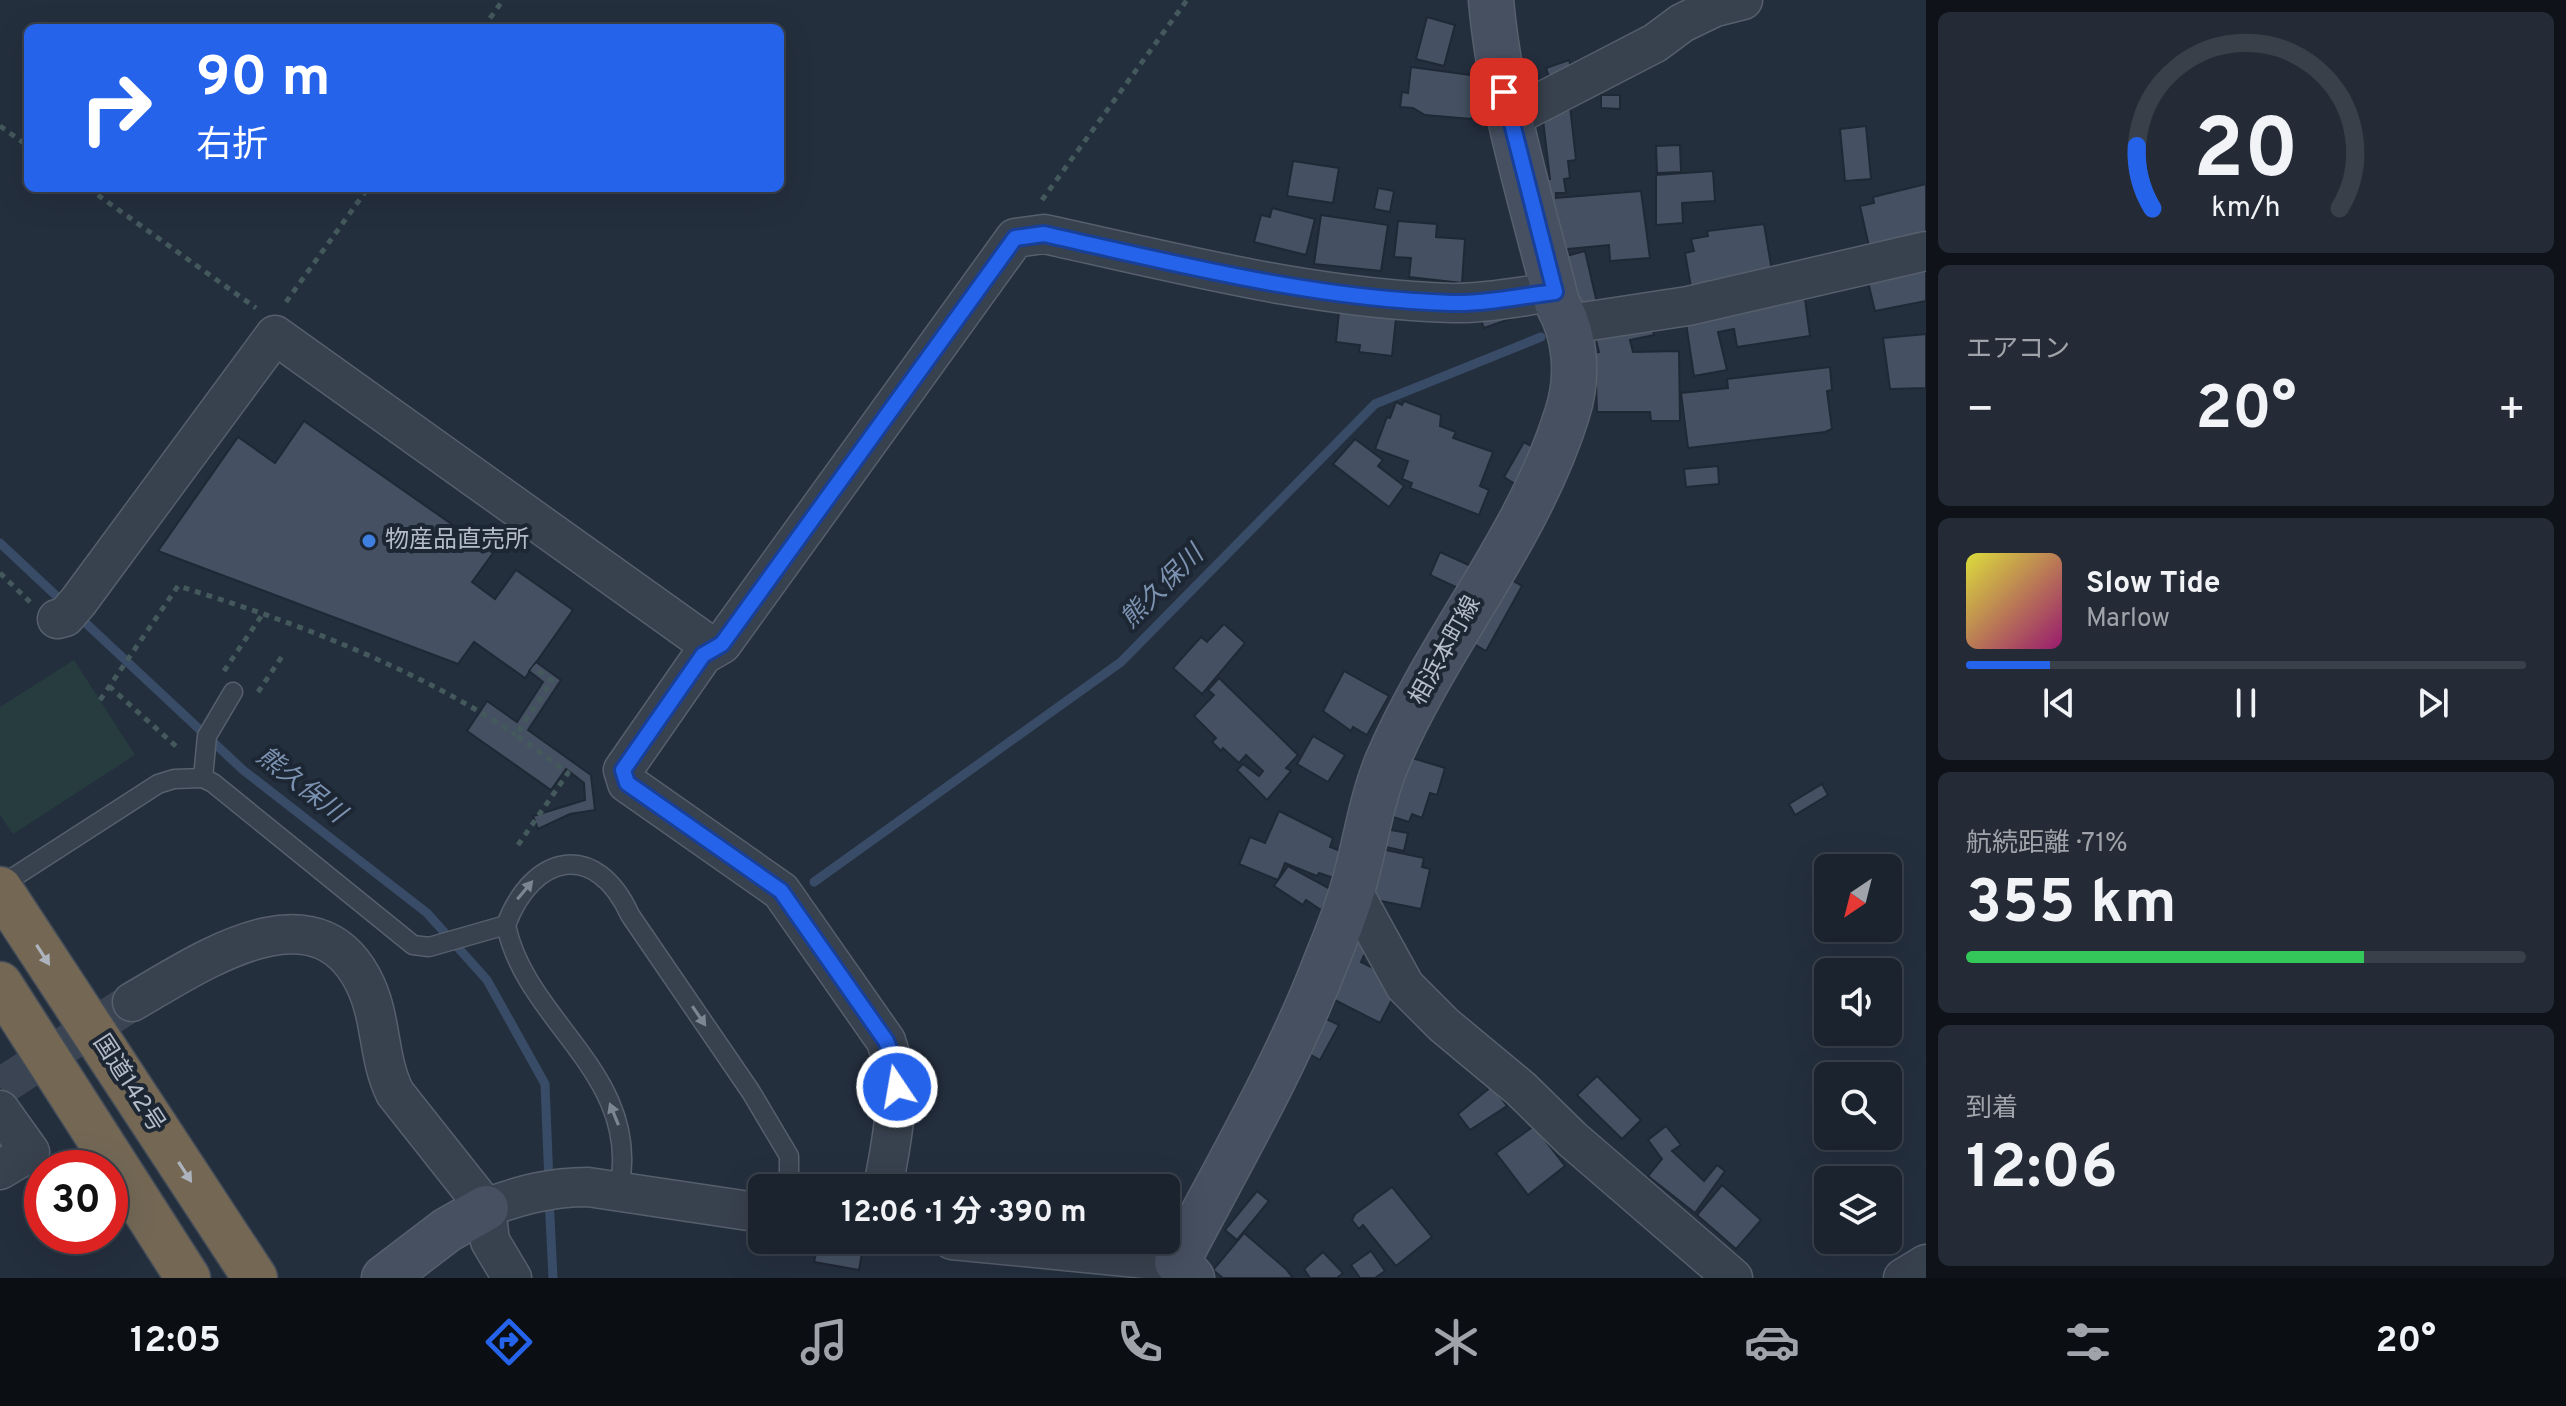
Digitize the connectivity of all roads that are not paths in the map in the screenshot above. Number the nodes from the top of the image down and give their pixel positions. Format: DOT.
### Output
graph roads {
  1 [pos="1491,0"];
  2 [pos="1743,0"];
  3 [pos="1510,118"];
  4 [pos="1926,251"];
  5 [pos="1562,308"];
  6 [pos="67,613"];
  7 [pos="703,655"];
  8 [pos="233,692"];
  9 [pos="203,778"];
  10 [pos="0,888"];
  11 [pos="1352,890"];
  12 [pos="506,925"];
  13 [pos="5,992"];
  14 [pos="132,1002"];
  15 [pos="0,1110"];
  16 [pos="89,1150"];
  17 [pos="0,1170"];
  18 [pos="789,1174"];
  19 [pos="886,1174"];
  20 [pos="619,1190"];
  21 [pos="504,1201"];
  22 [pos="748,1211"];
  23 [pos="128,1225"];
  24 [pos="1060,1254"];
  25 [pos="1926,1264"];
  26 [pos="1184,1270"];
  27 [pos="155,1278"];
  28 [pos="188,1278"];
  29 [pos="255,1278"];
  30 [pos="384,1278"];
  31 [pos="512,1278"];
  32 [pos="1733,1278"];
  33 [pos="1903,1278"];
  1 -- 3 [label="main road, 相浜本町線"];
  2 -- 3 [label="street"];
  3 -- 5 [label="main road, 相浜本町線"];
  4 -- 5 [label="street"];
  5 -- 7 [label="street"];
  5 -- 11 [label="main road, 相浜本町線"];
  6 -- 7 [label="street"];
  7 -- 19 [label="street"];
  8 -- 9 [label="lane"];
  9 -- 10 [label="lane"];
  9 -- 12 [label="lane"];
  10 -- 29 [label="highway, 国道142号, one-way"];
  11 -- 26 [label="main road, 相浜本町線"];
  11 -- 32 [label="street"];
  12 -- 18 [label="lane, one-way"];
  20 -- 12 [label="lane, one-way"];
  13 -- 16 [label="highway"];
  13 -- 28 [label="highway"];
  14 -- 21 [label="street"];
  15 -- 17 [label="street"];
  20 -- 21 [label="street"];
  20 -- 22 [label="street"];
  21 -- 30 [label="main road"];
  21 -- 31 [label="street"];
  23 -- 27 [label="highway"];
  24 -- 26 [label="street"];
  25 -- 33 [label="street"];
}
